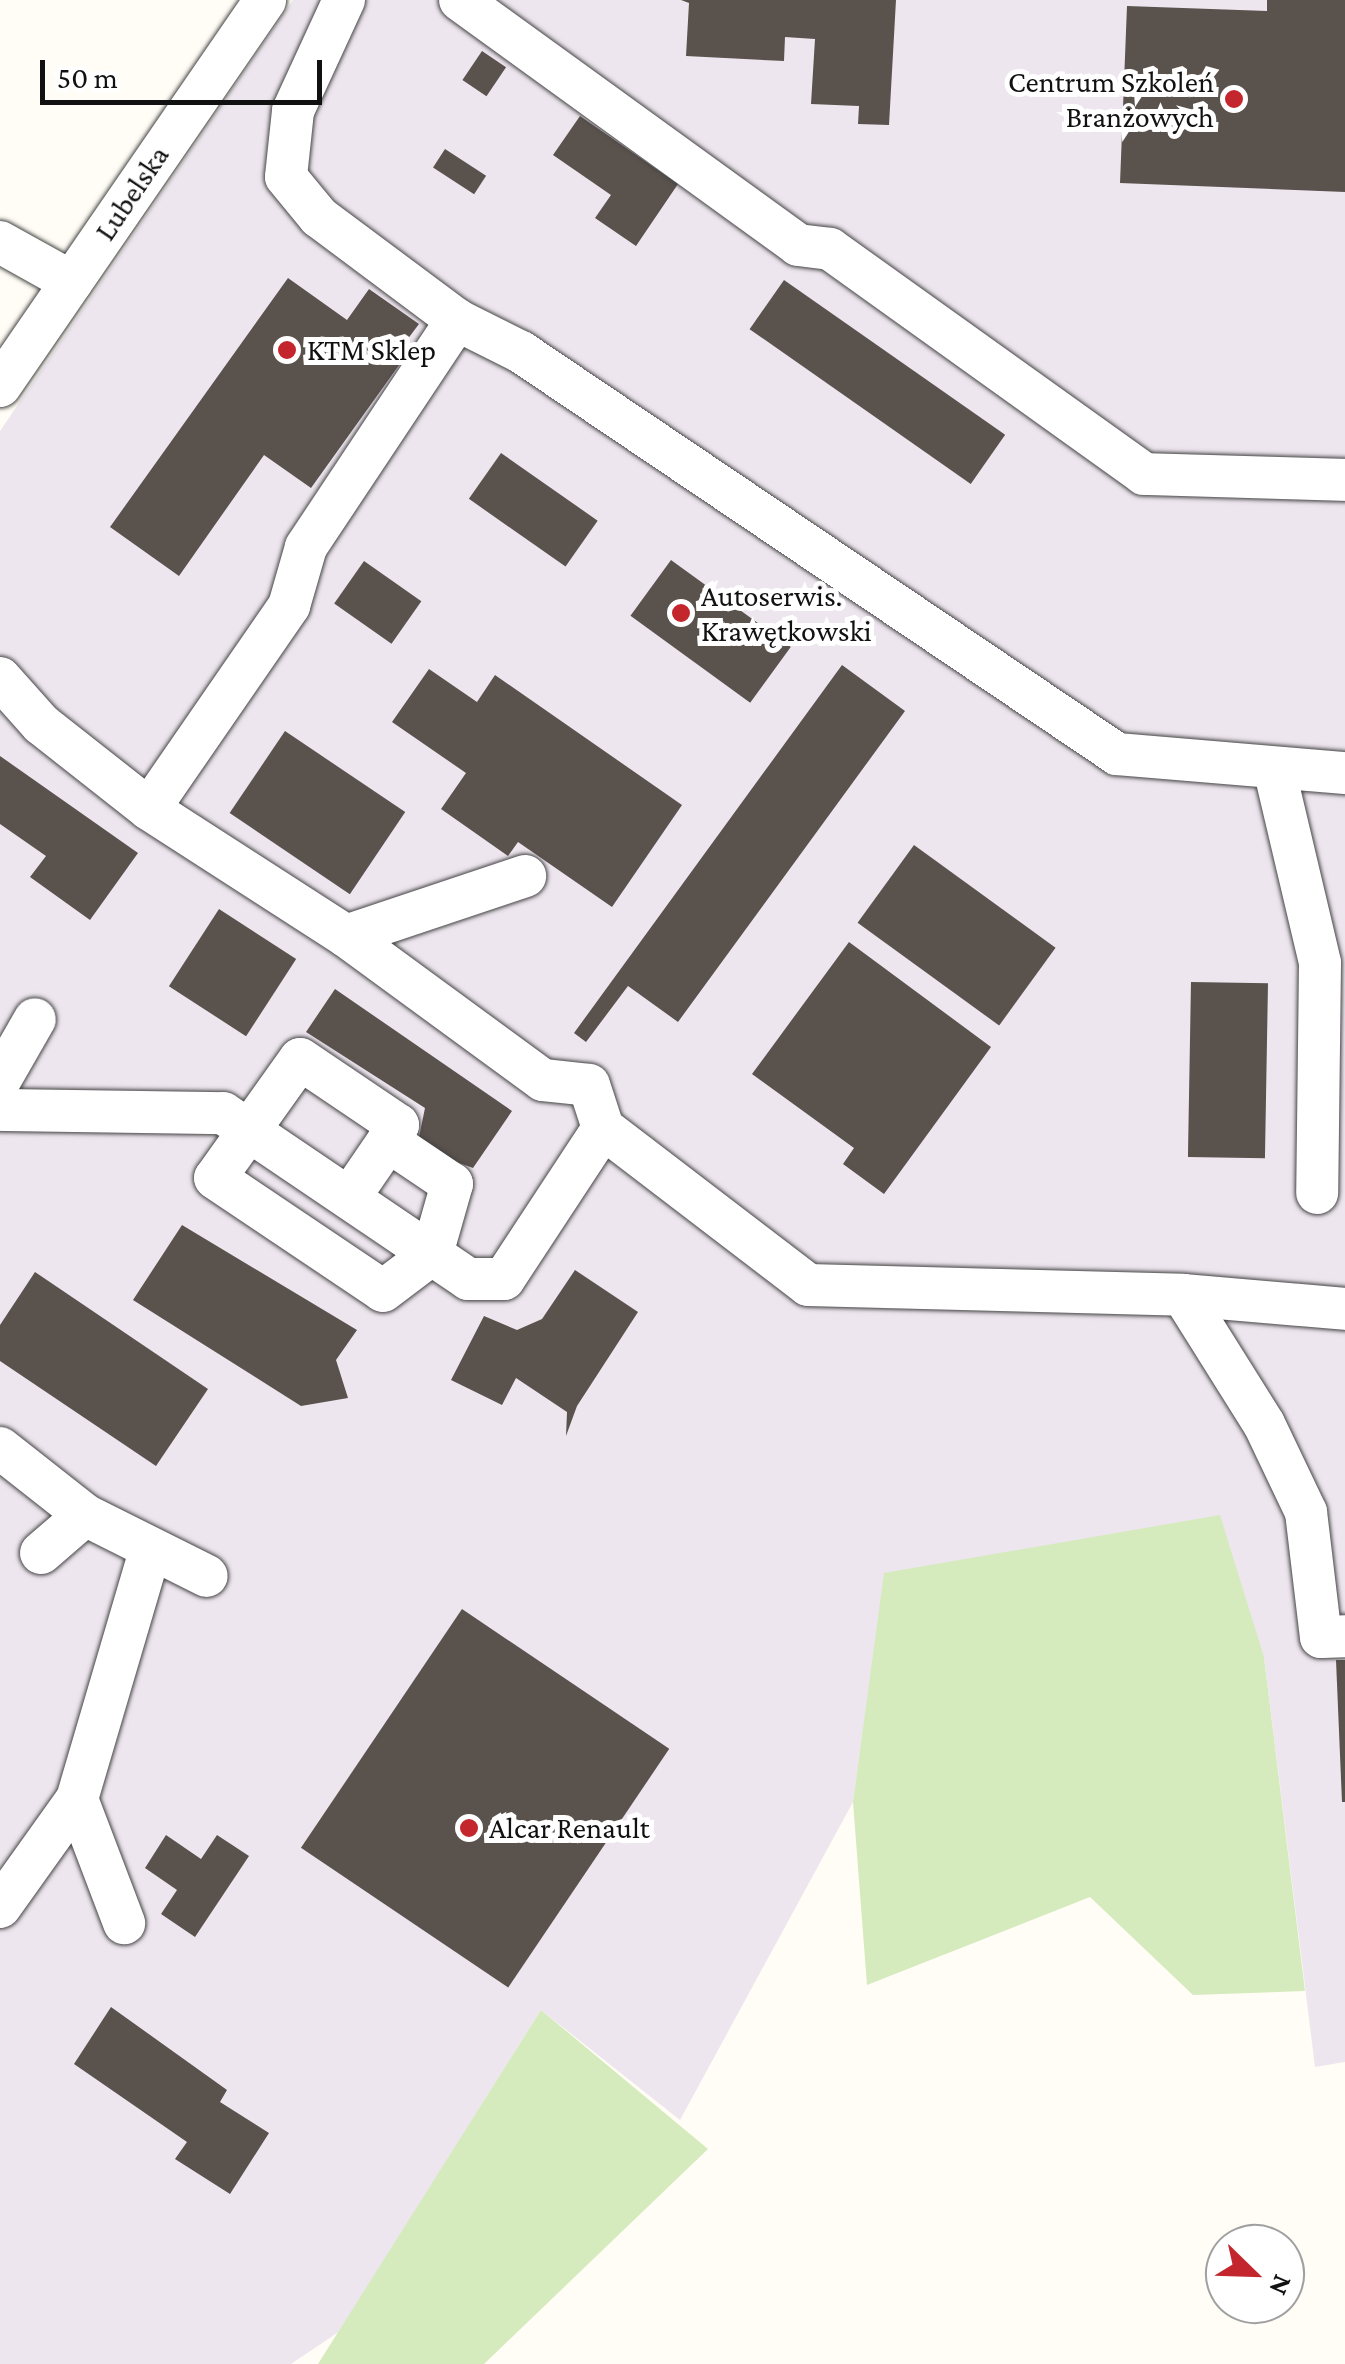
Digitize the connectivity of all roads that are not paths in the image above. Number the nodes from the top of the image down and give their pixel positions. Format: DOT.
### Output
graph roads {
  1 [pos="265,0"];
  2 [pos="344,0"];
  3 [pos="460,0"];
  4 [pos="0,242"];
  5 [pos="72,282"];
  6 [pos="457,320"];
  7 [pos="0,386"];
  8 [pos="1345,480"];
  9 [pos="0,678"];
  10 [pos="1274,768"];
  11 [pos="1345,773"];
  12 [pos="149,808"];
  13 [pos="525,876"];
  14 [pos="346,936"];
  15 [pos="35,1019"];
  16 [pos="0,1080"];
  17 [pos="0,1110"];
  18 [pos="246,1128"];
  19 [pos="603,1128"];
  20 [pos="388,1141"];
  21 [pos="1317,1193"];
  22 [pos="349,1198"];
  23 [pos="432,1254"];
  24 [pos="1183,1295"];
  25 [pos="1345,1308"];
  26 [pos="0,1448"];
  27 [pos="84,1515"];
  28 [pos="150,1551"];
  29 [pos="41,1553"];
  30 [pos="207,1576"];
  31 [pos="1345,1636"];
  32 [pos="77,1799"];
  33 [pos="0,1907"];
  34 [pos="124,1923"];
  1 -- 5 [label="street, Lubelska"];
  2 -- 6 [label="street"];
  3 -- 8 [label="street"];
  4 -- 5 [label="street"];
  5 -- 7 [label="street, Lubelska"];
  6 -- 10 [label="street"];
  6 -- 12 [label="street"];
  9 -- 12 [label="street"];
  10 -- 11 [label="street"];
  10 -- 21 [label="street"];
  12 -- 14 [label="street"];
  13 -- 14 [label="street"];
  14 -- 19 [label="street"];
  15 -- 16 [label="street"];
  17 -- 18 [label="street"];
  18 -- 20 [label="street"];
  18 -- 22 [label="street"];
  18 -- 23 [label="street"];
  19 -- 23 [label="street"];
  19 -- 24 [label="street"];
  20 -- 22 [label="street"];
  20 -- 23 [label="street"];
  22 -- 23 [label="street"];
  24 -- 25 [label="street"];
  24 -- 31 [label="street"];
  26 -- 27 [label="street"];
  27 -- 28 [label="street"];
  27 -- 29 [label="street"];
  28 -- 30 [label="street"];
  28 -- 32 [label="street"];
  32 -- 33 [label="street"];
  32 -- 34 [label="street"];
}
